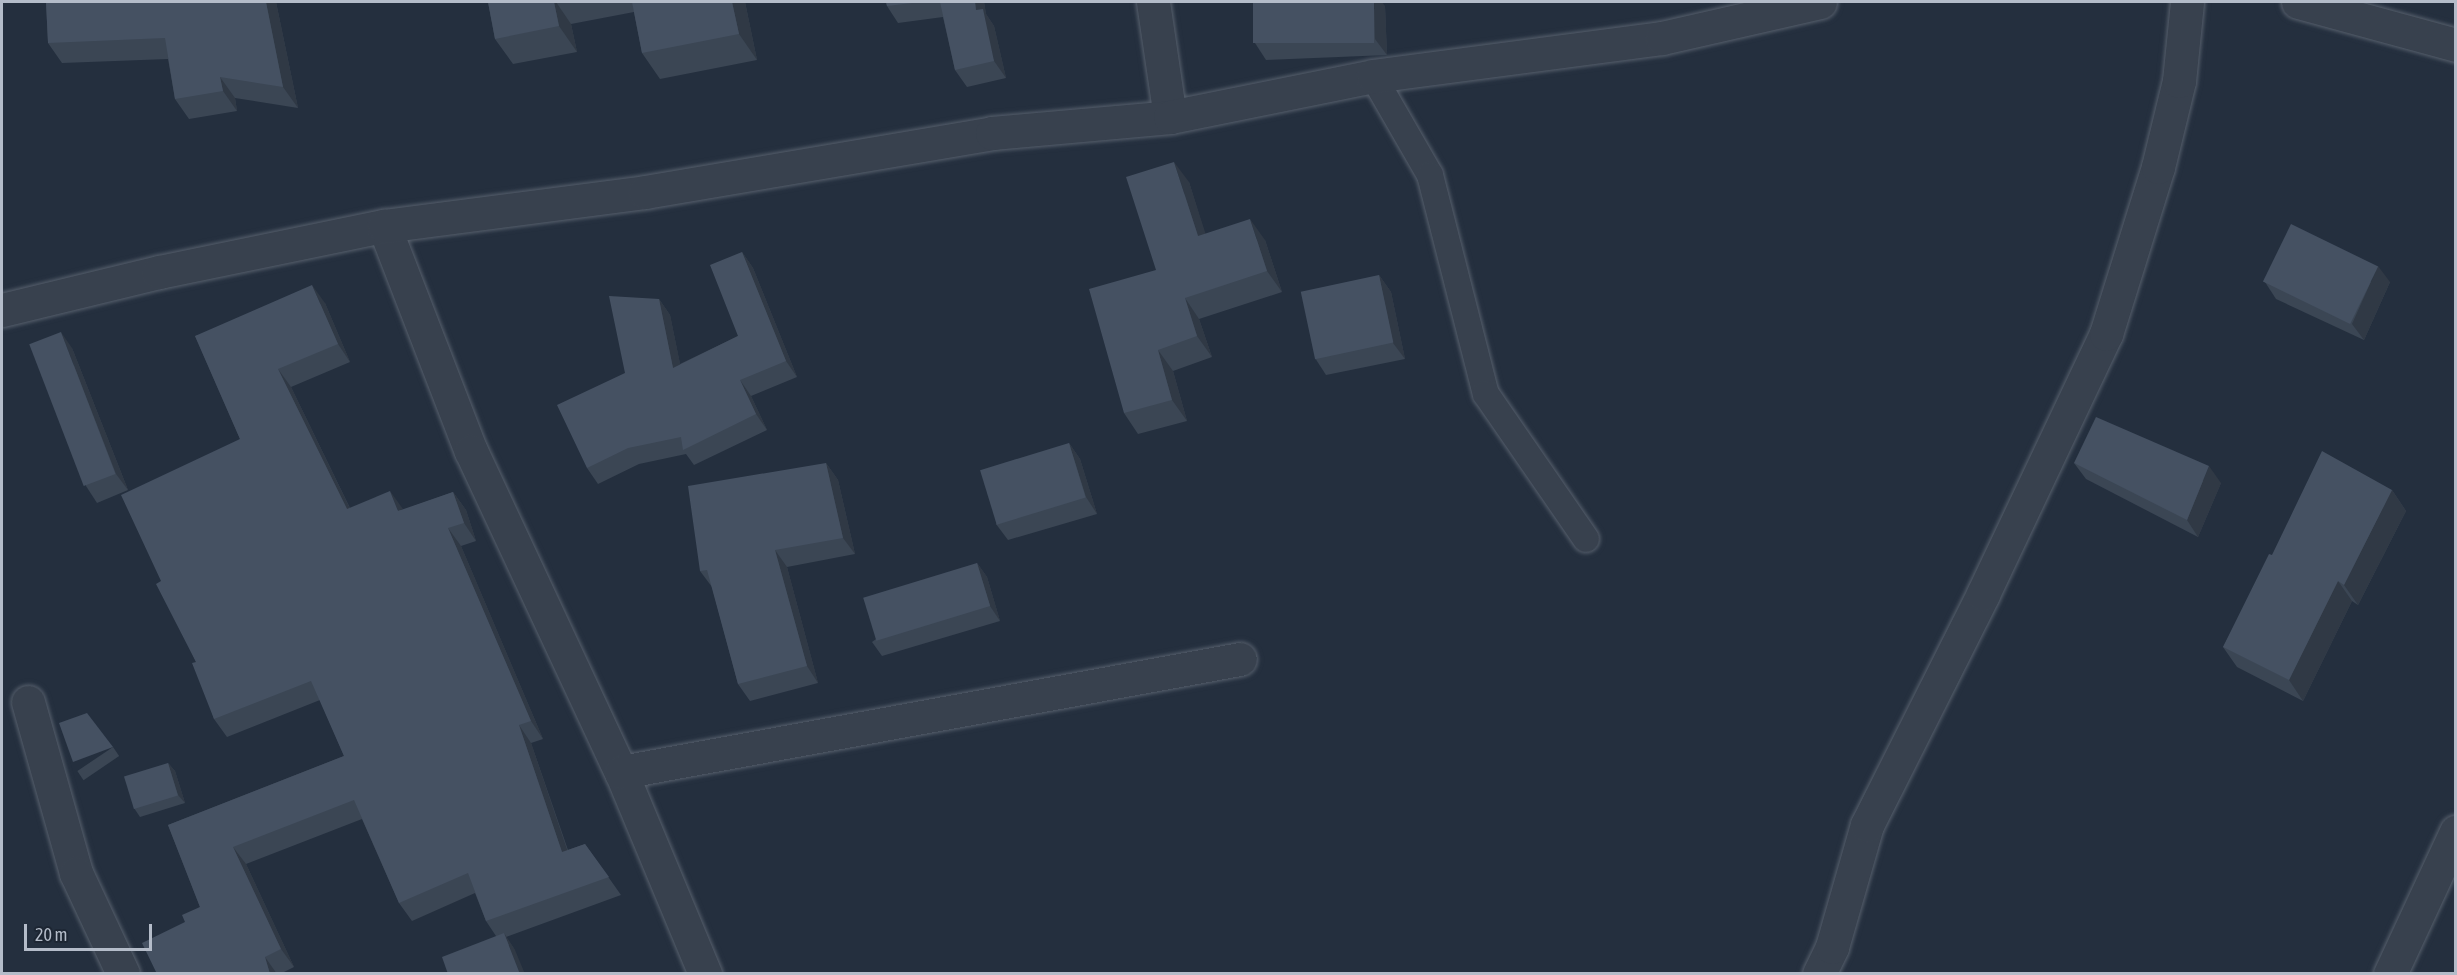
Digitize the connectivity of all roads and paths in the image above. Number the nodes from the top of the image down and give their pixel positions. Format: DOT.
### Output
graph roads {
  1 [pos="1153,2"];
  2 [pos="1820,2"];
  3 [pos="2187,2"];
  4 [pos="2298,2"];
  5 [pos="2456,45"];
  6 [pos="1373,76"];
  7 [pos="1170,117"];
  8 [pos="384,226"];
  9 [pos="2,310"];
  10 [pos="1586,539"];
  11 [pos="1240,659"];
  12 [pos="28,702"];
  13 [pos="621,772"];
  14 [pos="2456,832"];
  15 [pos="123,974"];
  16 [pos="705,974"];
  17 [pos="1819,974"];
  18 [pos="2390,974"];
  1 -- 7 [label="street"];
  2 -- 6 [label="street"];
  3 -- 17 [label="street"];
  4 -- 5 [label="street"];
  6 -- 7 [label="street"];
  6 -- 10 [label="lane"];
  7 -- 8 [label="street"];
  8 -- 9 [label="street"];
  8 -- 13 [label="street"];
  11 -- 13 [label="street"];
  12 -- 15 [label="street"];
  13 -- 16 [label="street"];
  14 -- 18 [label="street"];
}
